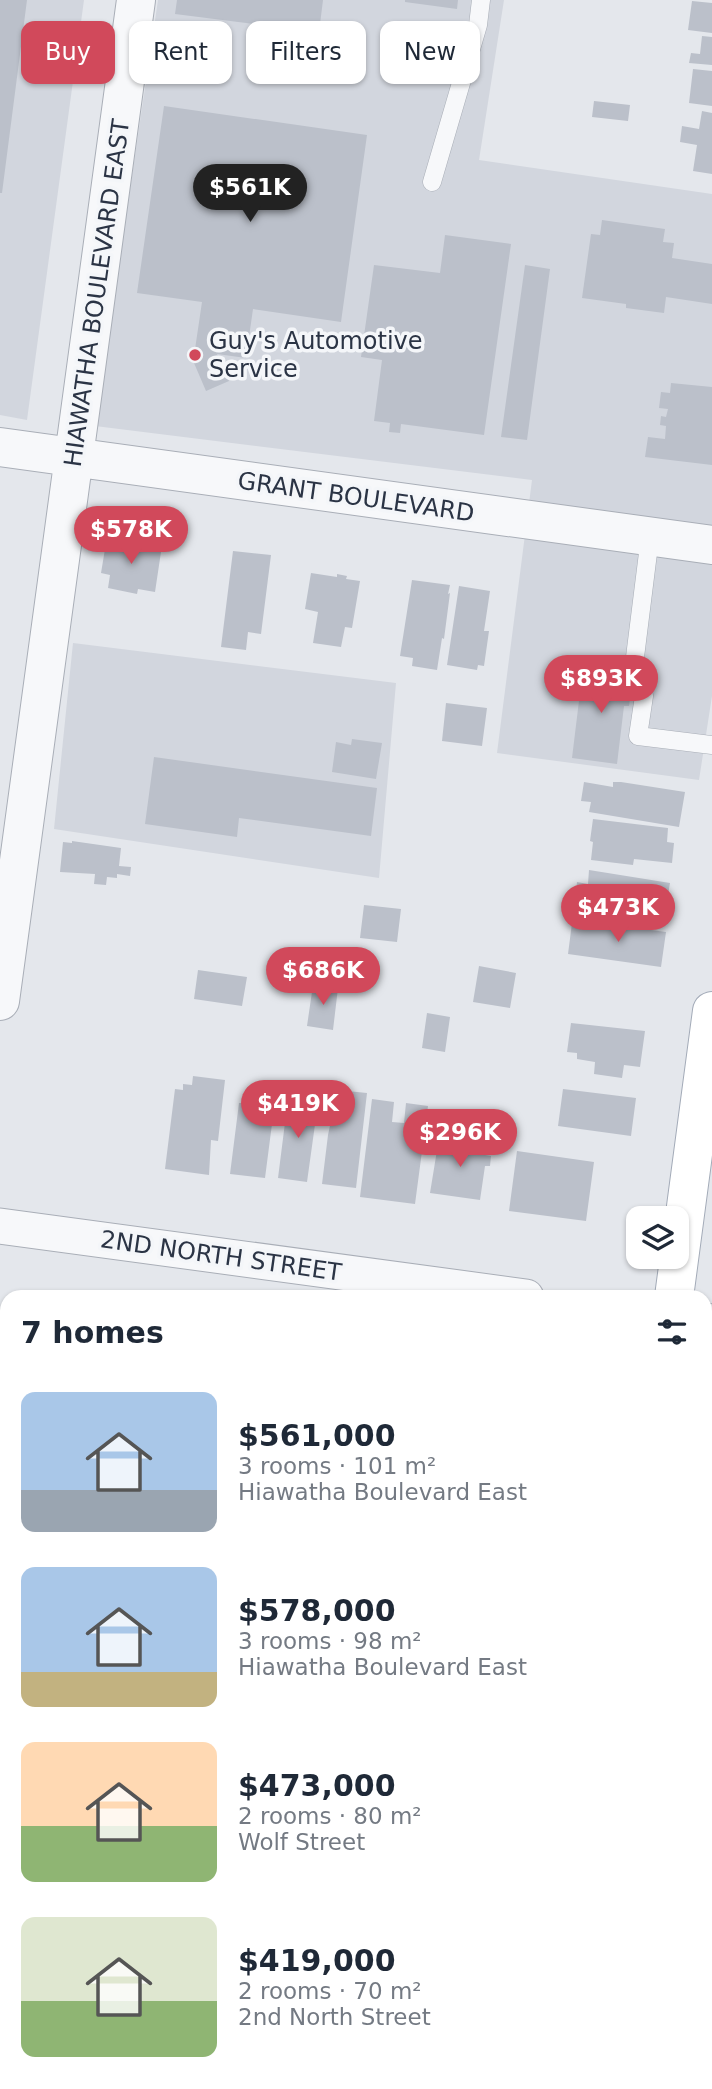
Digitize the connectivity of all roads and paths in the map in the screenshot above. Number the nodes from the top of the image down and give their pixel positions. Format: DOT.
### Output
graph roads {
  1 [pos="136,0"];
  2 [pos="481,0"];
  3 [pos="432,182"];
  4 [pos="0,447"];
  5 [pos="75,458"];
  6 [pos="650,537"];
  7 [pos="712,545"];
  8 [pos="712,745"];
  9 [pos="0,1001"];
  10 [pos="712,1012"];
  11 [pos="701,1179"];
  12 [pos="0,1226"];
  13 [pos="474,1290"];
  14 [pos="676,1290"];
  1 -- 5 [label="street, HIAWATHA BOULEVARD EAST"];
  2 -- 3 [label="lane"];
  4 -- 5 [label="street, GRANT BOULEVARD"];
  5 -- 6 [label="street, GRANT BOULEVARD"];
  5 -- 9 [label="street, HIAWATHA BOULEVARD EAST"];
  6 -- 7 [label="street, GRANT BOULEVARD"];
  6 -- 8 [label="lane"];
  10 -- 11 [label="main road"];
  11 -- 14 [label="main road"];
  12 -- 13 [label="street, 2ND NORTH STREET"];
}
